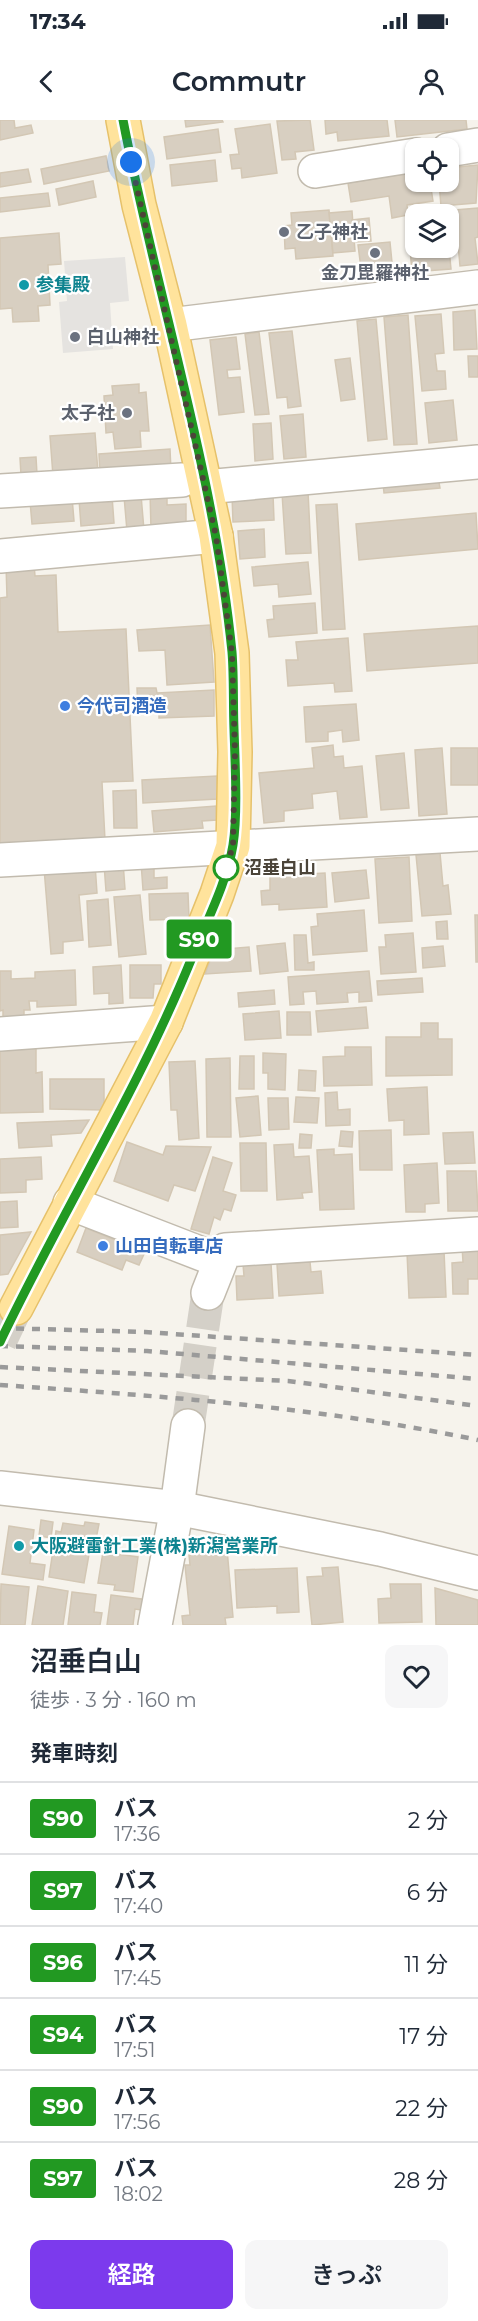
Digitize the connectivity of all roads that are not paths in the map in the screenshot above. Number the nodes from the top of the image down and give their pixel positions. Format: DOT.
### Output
graph roads {
  1 [pos="123,120"];
  2 [pos="478,145"];
  3 [pos="459,148"];
  4 [pos="405,157"];
  5 [pos="315,171"];
  6 [pos="478,287"];
  7 [pos="170,325"];
  8 [pos="478,462"];
  9 [pos="193,484"];
  10 [pos="0,490"];
  11 [pos="216,536"];
  12 [pos="0,556"];
  13 [pos="478,834"];
  14 [pos="233,846"];
  15 [pos="0,860"];
  16 [pos="166,1022"];
  17 [pos="0,1034"];
  18 [pos="70,1203"];
  19 [pos="478,1234"];
  20 [pos="220,1261"];
  21 [pos="208,1293"];
  22 [pos="16,1308"];
  23 [pos="188,1426"];
  24 [pos="0,1488"];
  25 [pos="177,1508"];
  26 [pos="478,1573"];
  27 [pos="155,1625"];
  1 -- 7 [label="main road"];
  2 -- 3 [label="street"];
  4 -- 5 [label="street"];
  6 -- 7 [label="street"];
  7 -- 9 [label="main road"];
  8 -- 9 [label="street"];
  9 -- 10 [label="street"];
  9 -- 11 [label="main road"];
  11 -- 12 [label="street"];
  11 -- 14 [label="main road"];
  13 -- 14 [label="street"];
  14 -- 15 [label="street"];
  14 -- 16 [label="main road"];
  16 -- 17 [label="street"];
  16 -- 18 [label="main road"];
  18 -- 20 [label="street"];
  18 -- 22 [label="main road"];
  19 -- 20 [label="street"];
  20 -- 21 [label="street"];
  23 -- 25 [label="street"];
  24 -- 25 [label="street"];
  25 -- 26 [label="street"];
  25 -- 27 [label="street"];
}
